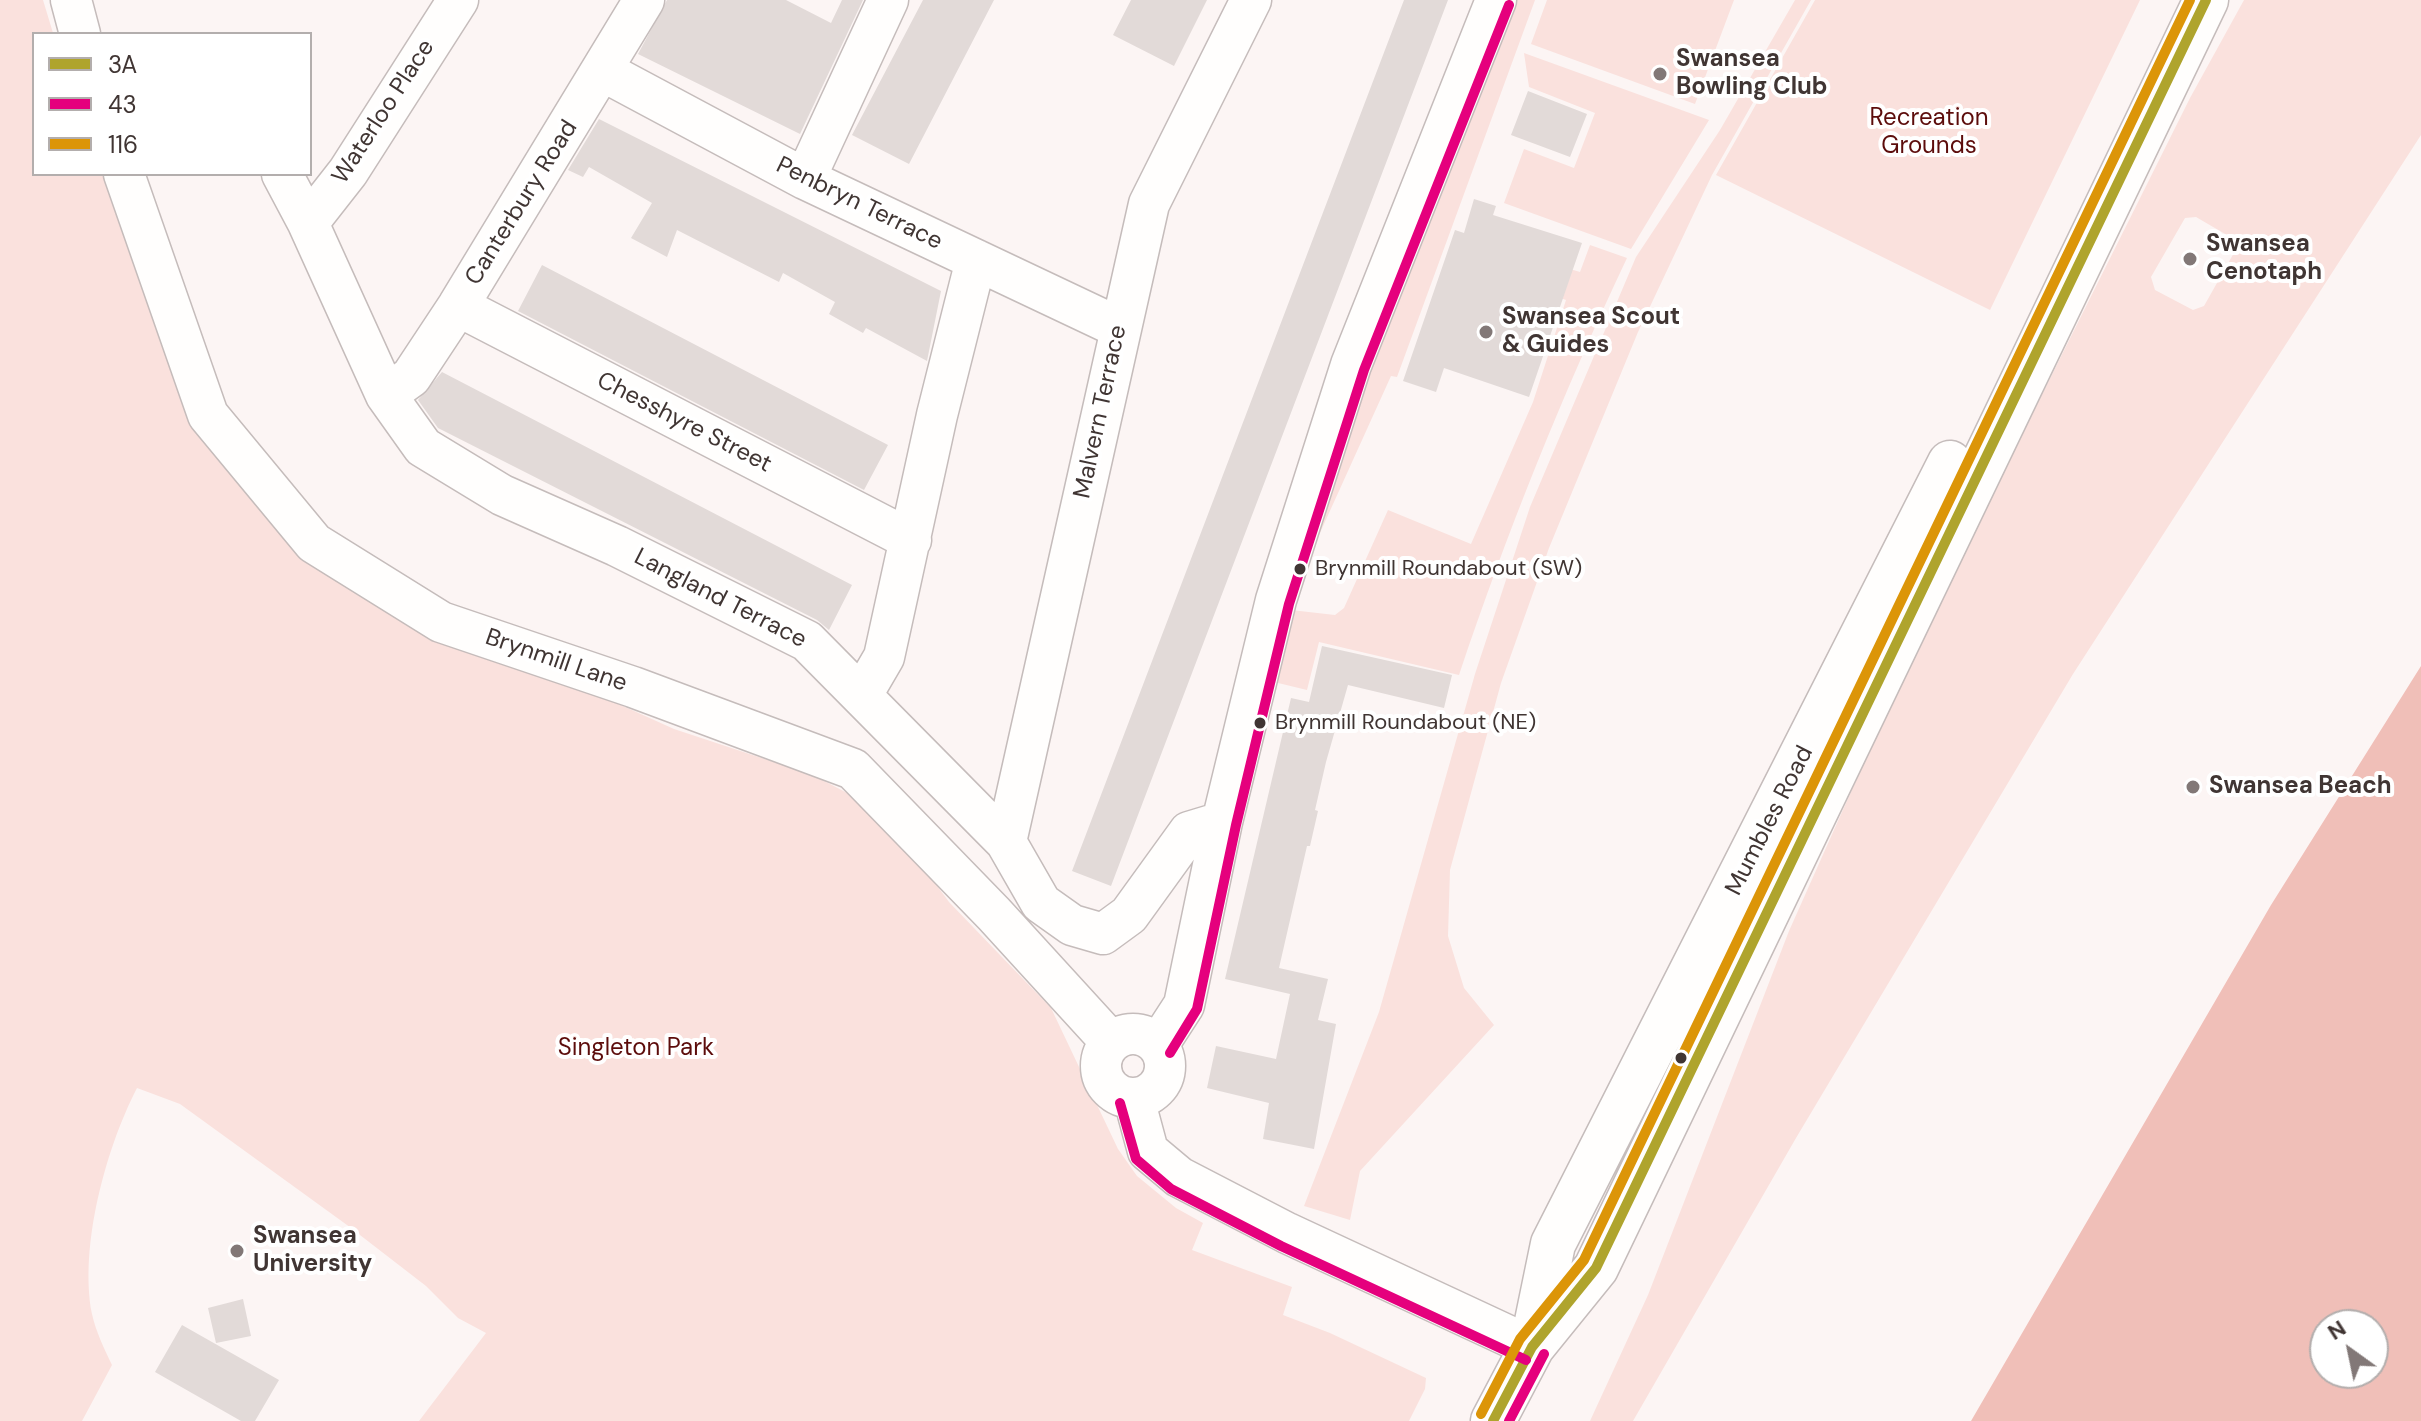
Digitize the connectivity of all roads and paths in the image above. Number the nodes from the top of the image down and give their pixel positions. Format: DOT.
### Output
graph roads {
  1 [pos="71,0"];
  2 [pos="458,0"];
  3 [pos="644,0"];
  4 [pos="888,0"];
  5 [pos="1251,0"];
  6 [pos="1496,0"];
  7 [pos="2180,0"];
  8 [pos="2206,0"];
  9 [pos="79,32"];
  10 [pos="603,71"];
  11 [pos="125,176"];
  12 [pos="283,176"];
  13 [pos="805,179"];
  14 [pos="308,223"];
  15 [pos="976,260"];
  16 [pos="458,306"];
  17 [pos="1120,328"];
  18 [pos="386,395"];
  19 [pos="911,540"];
  20 [pos="863,693"];
  21 [pos="1222,822"];
  22 [pos="1006,842"];
  23 [pos="1111,1042"];
  24 [pos="1158,1045"];
  25 [pos="1134,1099"];
  26 [pos="1532,1347"];
  27 [pos="1493,1421"];
  1 -- 9 [label="street"];
  2 -- 14 [label="street, Waterloo Place"];
  3 -- 10 [label="street, Canterbury Road"];
  4 -- 13 [label="street"];
  5 -- 17 [label="street, Malvern Terrace"];
  6 -- 21 [label="street"];
  7 -- 26 [label="main road, Mumbles Road"];
  8 -- 26 [label="main road, Mumbles Road"];
  10 -- 13 [label="street, Penbryn Terrace"];
  10 -- 16 [label="street, Canterbury Road"];
  11 -- 23 [label="street, Brynmill Lane"];
  12 -- 14 [label="street, Langland Terrace"];
  13 -- 15 [label="street, Penbryn Terrace"];
  14 -- 18 [label="street, Langland Terrace"];
  15 -- 17 [label="street, Penbryn Terrace"];
  15 -- 19 [label="street"];
  16 -- 18 [label="street, Canterbury Road"];
  16 -- 19 [label="street, Chesshyre Street"];
  17 -- 22 [label="street, Malvern Terrace"];
  18 -- 20 [label="street, Langland Terrace"];
  19 -- 20 [label="street"];
  20 -- 22 [label="street, Langland Terrace"];
  21 -- 22 [label="street, Langland Terrace"];
  21 -- 24 [label="street"];
  23 -- 24 [label="street"];
  23 -- 25 [label="street"];
  24 -- 25 [label="street"];
  25 -- 26 [label="street"];
  26 -- 27 [label="main road, Mumbles Road"];
}
